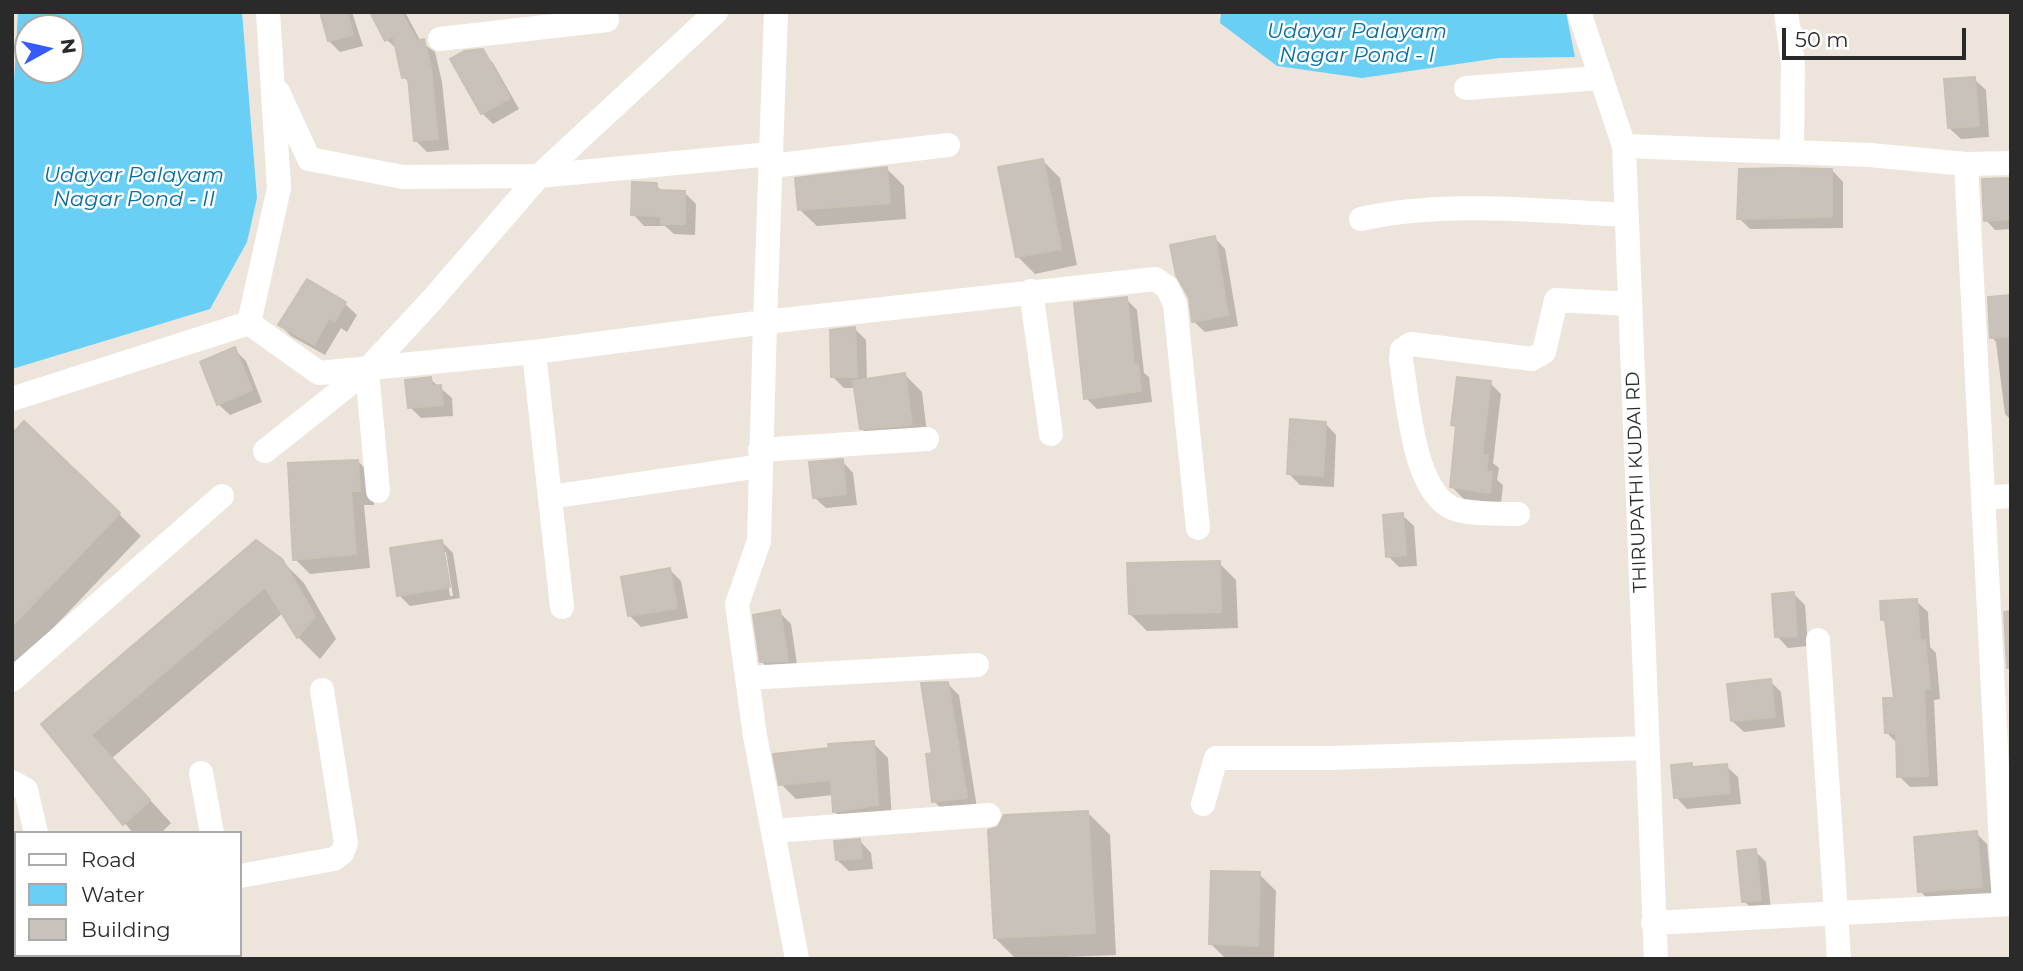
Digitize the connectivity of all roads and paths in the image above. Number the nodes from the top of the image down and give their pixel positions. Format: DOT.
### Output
graph roads {
  1 [pos="268,12"];
  2 [pos="605,12"];
  3 [pos="716,12"];
  4 [pos="776,12"];
  5 [pos="1579,12"];
  6 [pos="1786,12"];
  7 [pos="440,39"];
  8 [pos="1600,78"];
  9 [pos="272,80"];
  10 [pos="1466,88"];
  11 [pos="948,145"];
  12 [pos="1624,146"];
  13 [pos="1792,152"];
  14 [pos="771,160"];
  15 [pos="2011,163"];
  16 [pos="1966,164"];
  17 [pos="539,176"];
  18 [pos="1627,215"];
  19 [pos="1361,219"];
  20 [pos="1031,291"];
  21 [pos="1630,304"];
  22 [pos="765,322"];
  23 [pos="248,323"];
  24 [pos="534,352"];
  25 [pos="367,370"];
  26 [pos="12,399"];
  27 [pos="1052,434"];
  28 [pos="927,439"];
  29 [pos="265,451"];
  30 [pos="760,458"];
  31 [pos="378,491"];
  32 [pos="222,496"];
  33 [pos="2011,496"];
  34 [pos="550,497"];
  35 [pos="1983,498"];
  36 [pos="1518,514"];
  37 [pos="1198,528"];
  38 [pos="562,607"];
  39 [pos="1818,640"];
  40 [pos="976,665"];
  41 [pos="747,678"];
  42 [pos="12,680"];
  43 [pos="322,690"];
  44 [pos="1647,748"];
  45 [pos="201,773"];
  46 [pos="12,782"];
  47 [pos="1203,804"];
  48 [pos="989,815"];
  49 [pos="36,831"];
  50 [pos="212,831"];
  51 [pos="773,831"];
  52 [pos="242,876"];
  53 [pos="2007,904"];
  54 [pos="1836,914"];
  55 [pos="1653,923"];
  56 [pos="797,959"];
  57 [pos="1656,959"];
  58 [pos="1839,959"];
  1 -- 9 [label="street"];
  2 -- 7 [label="street"];
  3 -- 17 [label="street"];
  4 -- 14 [label="street"];
  5 -- 8 [label="street, THIRUPATHI KUDAI RD"];
  6 -- 13 [label="street"];
  8 -- 10 [label="street"];
  8 -- 12 [label="street, THIRUPATHI KUDAI RD"];
  9 -- 17 [label="street"];
  9 -- 23 [label="street"];
  11 -- 14 [label="street"];
  12 -- 13 [label="street"];
  12 -- 18 [label="street, THIRUPATHI KUDAI RD"];
  13 -- 16 [label="street"];
  14 -- 17 [label="street"];
  14 -- 22 [label="street"];
  15 -- 16 [label="street"];
  16 -- 35 [label="street"];
  17 -- 25 [label="street"];
  18 -- 19 [label="street"];
  18 -- 21 [label="street, THIRUPATHI KUDAI RD"];
  20 -- 22 [label="street"];
  20 -- 27 [label="street"];
  20 -- 37 [label="street"];
  21 -- 36 [label="street"];
  21 -- 44 [label="street, THIRUPATHI KUDAI RD"];
  22 -- 24 [label="street"];
  22 -- 30 [label="street"];
  23 -- 25 [label="street"];
  23 -- 26 [label="street"];
  24 -- 25 [label="street"];
  24 -- 34 [label="street"];
  25 -- 29 [label="street"];
  25 -- 31 [label="street"];
  28 -- 30 [label="street"];
  30 -- 34 [label="street"];
  30 -- 41 [label="street"];
  32 -- 42 [label="street"];
  33 -- 35 [label="street"];
  34 -- 38 [label="street"];
  35 -- 53 [label="street"];
  39 -- 54 [label="street"];
  40 -- 41 [label="street"];
  41 -- 51 [label="street"];
  43 -- 52 [label="street"];
  44 -- 47 [label="street"];
  44 -- 55 [label="street, THIRUPATHI KUDAI RD"];
  45 -- 50 [label="street"];
  46 -- 49 [label="street"];
  48 -- 51 [label="street"];
  51 -- 56 [label="street"];
  53 -- 54 [label="street"];
  54 -- 55 [label="street"];
  54 -- 58 [label="street"];
  55 -- 57 [label="street, THIRUPATHI KUDAI RD"];
}
